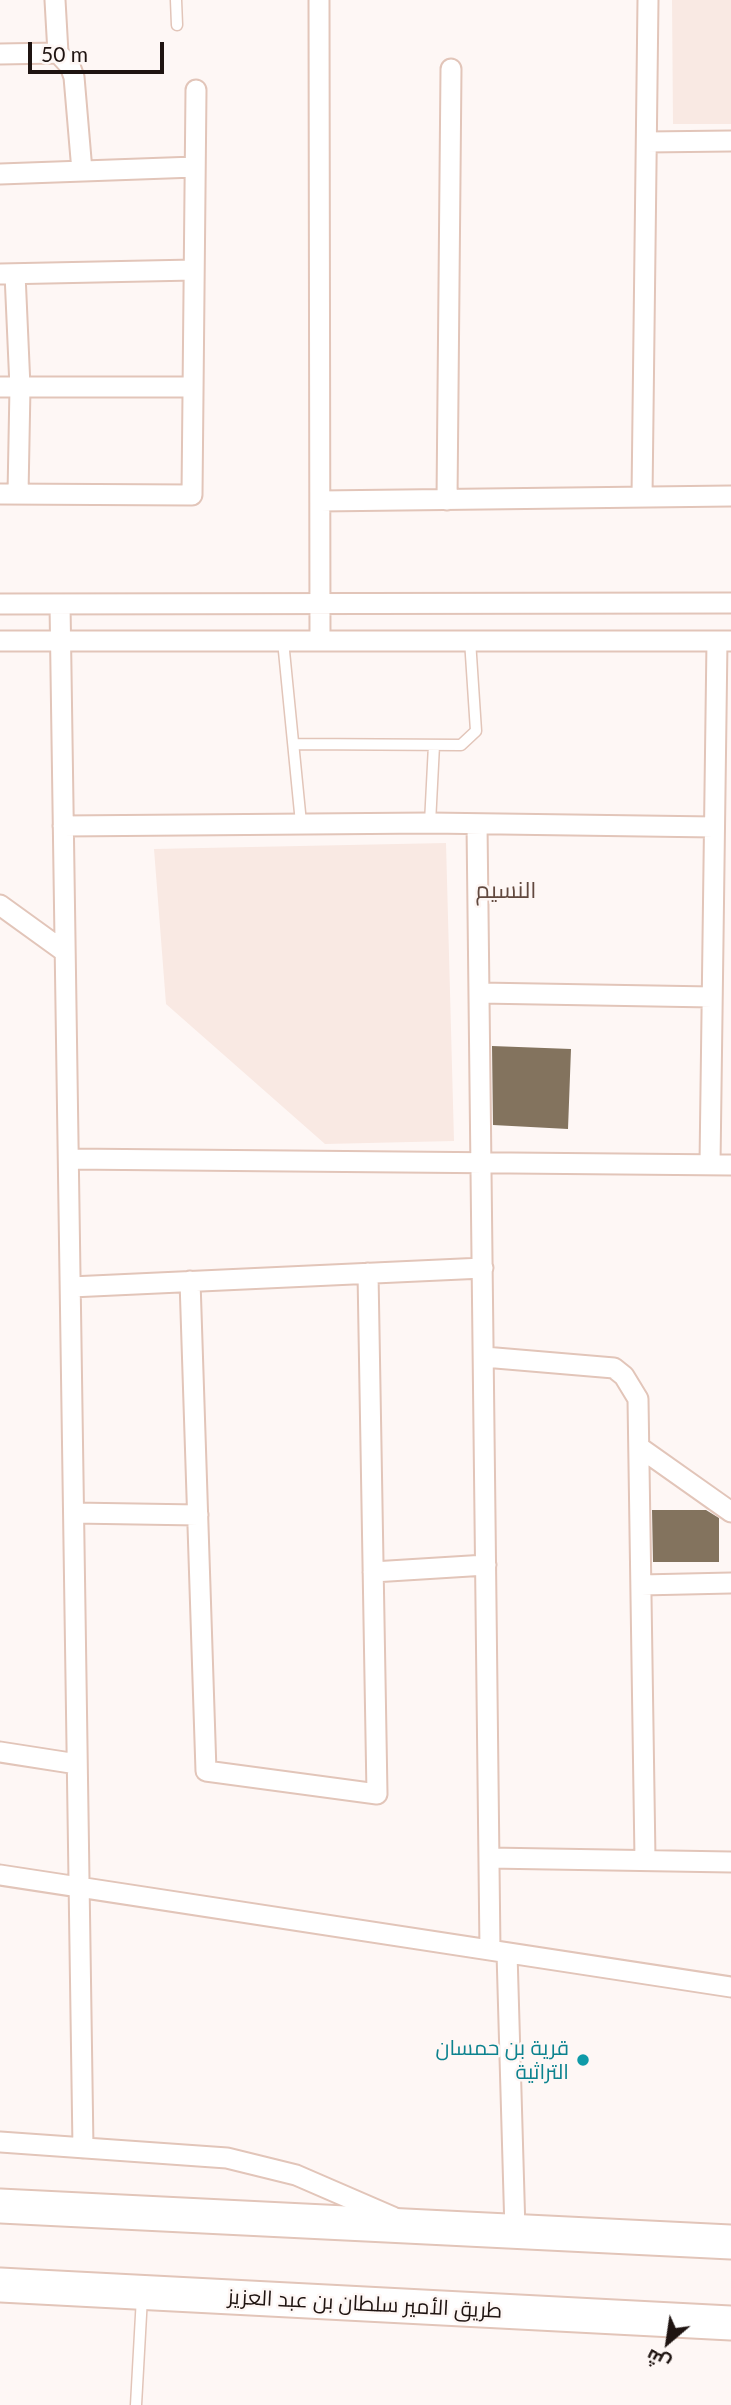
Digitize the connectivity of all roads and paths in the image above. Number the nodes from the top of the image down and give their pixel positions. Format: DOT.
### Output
graph roads {
  1 [pos="55,0"];
  2 [pos="176,0"];
  3 [pos="319,0"];
  4 [pos="648,0"];
  5 [pos="177,25"];
  6 [pos="58,53"];
  7 [pos="0,54"];
  8 [pos="451,69"];
  9 [pos="196,90"];
  10 [pos="731,141"];
  11 [pos="647,142"];
  12 [pos="195,167"];
  13 [pos="82,171"];
  14 [pos="0,174"];
  15 [pos="194,270"];
  16 [pos="8,274"];
  17 [pos="0,387"];
  18 [pos="20,387"];
  19 [pos="193,387"];
  20 [pos="9,494"];
  21 [pos="731,496"];
  22 [pos="642,497"];
  23 [pos="447,500"];
  24 [pos="320,501"];
  25 [pos="731,603"];
  26 [pos="0,604"];
  27 [pos="60,604"];
  28 [pos="320,604"];
  29 [pos="60,640"];
  30 [pos="284,640"];
  31 [pos="320,640"];
  32 [pos="470,640"];
  33 [pos="0,641"];
  34 [pos="724,641"];
  35 [pos="296,744"];
  36 [pos="434,745"];
  37 [pos="724,755"];
  38 [pos="301,823"];
  39 [pos="430,823"];
  40 [pos="477,824"];
  41 [pos="63,825"];
  42 [pos="714,827"];
  43 [pos="0,905"];
  44 [pos="65,952"];
  45 [pos="480,993"];
  46 [pos="712,997"];
  47 [pos="69,1160"];
  48 [pos="482,1163"];
  49 [pos="710,1164"];
  50 [pos="731,1165"];
  51 [pos="483,1268"];
  52 [pos="368,1273"];
  53 [pos="190,1281"];
  54 [pos="71,1287"];
  55 [pos="484,1357"];
  56 [pos="639,1447"];
  57 [pos="731,1512"];
  58 [pos="74,1513"];
  59 [pos="198,1515"];
  60 [pos="486,1565"];
  61 [pos="373,1572"];
  62 [pos="731,1583"];
  63 [pos="641,1585"];
  64 [pos="0,1752"];
  65 [pos="77,1764"];
  66 [pos="489,1858"];
  67 [pos="645,1859"];
  68 [pos="731,1862"];
  69 [pos="0,1875"];
  70 [pos="79,1887"];
  71 [pos="499,1951"];
  72 [pos="731,1987"];
  73 [pos="0,2142"];
  74 [pos="83,2148"];
  75 [pos="0,2206"];
  76 [pos="414,2226"];
  77 [pos="515,2231"];
  78 [pos="731,2242"];
  79 [pos="0,2285"];
  80 [pos="142,2292"];
  81 [pos="731,2323"];
  82 [pos="135,2405"];
  1 -- 6 [label="street"];
  2 -- 5 [label="lane"];
  3 -- 24 [label="street"];
  4 -- 11 [label="street"];
  6 -- 7 [label="street"];
  6 -- 13 [label="street"];
  8 -- 23 [label="street"];
  9 -- 12 [label="street"];
  10 -- 11 [label="street"];
  11 -- 22 [label="street"];
  12 -- 13 [label="street"];
  12 -- 15 [label="street"];
  13 -- 14 [label="street"];
  15 -- 16 [label="street"];
  15 -- 19 [label="street"];
  16 -- 18 [label="street"];
  17 -- 18 [label="street"];
  18 -- 19 [label="street"];
  18 -- 20 [label="street"];
  19 -- 20 [label="street"];
  21 -- 22 [label="street"];
  22 -- 23 [label="street"];
  23 -- 24 [label="street"];
  24 -- 28 [label="street"];
  25 -- 28 [label="street"];
  26 -- 27 [label="street"];
  27 -- 28 [label="street"];
  27 -- 29 [label="street"];
  28 -- 31 [label="street"];
  29 -- 30 [label="street"];
  29 -- 33 [label="street"];
  29 -- 41 [label="street"];
  30 -- 31 [label="street"];
  30 -- 35 [label="lane"];
  31 -- 32 [label="street"];
  32 -- 34 [label="street"];
  32 -- 36 [label="lane"];
  34 -- 37 [label="street"];
  35 -- 36 [label="lane"];
  35 -- 38 [label="lane"];
  36 -- 39 [label="lane"];
  37 -- 42 [label="street"];
  38 -- 39 [label="street"];
  38 -- 41 [label="street"];
  39 -- 40 [label="street"];
  40 -- 42 [label="street"];
  40 -- 45 [label="street"];
  41 -- 44 [label="street"];
  42 -- 46 [label="street"];
  43 -- 44 [label="street"];
  44 -- 47 [label="street"];
  45 -- 46 [label="street"];
  45 -- 48 [label="street"];
  46 -- 49 [label="street"];
  47 -- 48 [label="street"];
  47 -- 54 [label="street"];
  48 -- 49 [label="street"];
  48 -- 51 [label="street"];
  49 -- 50 [label="street"];
  51 -- 52 [label="street"];
  51 -- 55 [label="street"];
  52 -- 53 [label="street"];
  52 -- 61 [label="street"];
  53 -- 54 [label="street"];
  53 -- 59 [label="street"];
  54 -- 58 [label="street"];
  55 -- 56 [label="street"];
  55 -- 60 [label="street"];
  56 -- 57 [label="street"];
  56 -- 63 [label="street"];
  58 -- 59 [label="street"];
  58 -- 65 [label="street"];
  59 -- 61 [label="street"];
  60 -- 61 [label="street"];
  60 -- 66 [label="street"];
  62 -- 63 [label="street"];
  63 -- 67 [label="street"];
  64 -- 65 [label="street"];
  65 -- 70 [label="street"];
  66 -- 67 [label="street"];
  66 -- 71 [label="street"];
  67 -- 68 [label="street"];
  69 -- 70 [label="street"];
  70 -- 71 [label="street"];
  70 -- 74 [label="street"];
  71 -- 72 [label="street"];
  71 -- 77 [label="street"];
  73 -- 74 [label="street"];
  74 -- 76 [label="street"];
  75 -- 76 [label="highway"];
  76 -- 77 [label="highway"];
  77 -- 78 [label="highway"];
  79 -- 80 [label="highway, طريق الأمير سلطان بن عبد العزيز"];
  80 -- 81 [label="highway, طريق الأمير سلطان بن عبد العزيز"];
  80 -- 82 [label="lane"];
}
